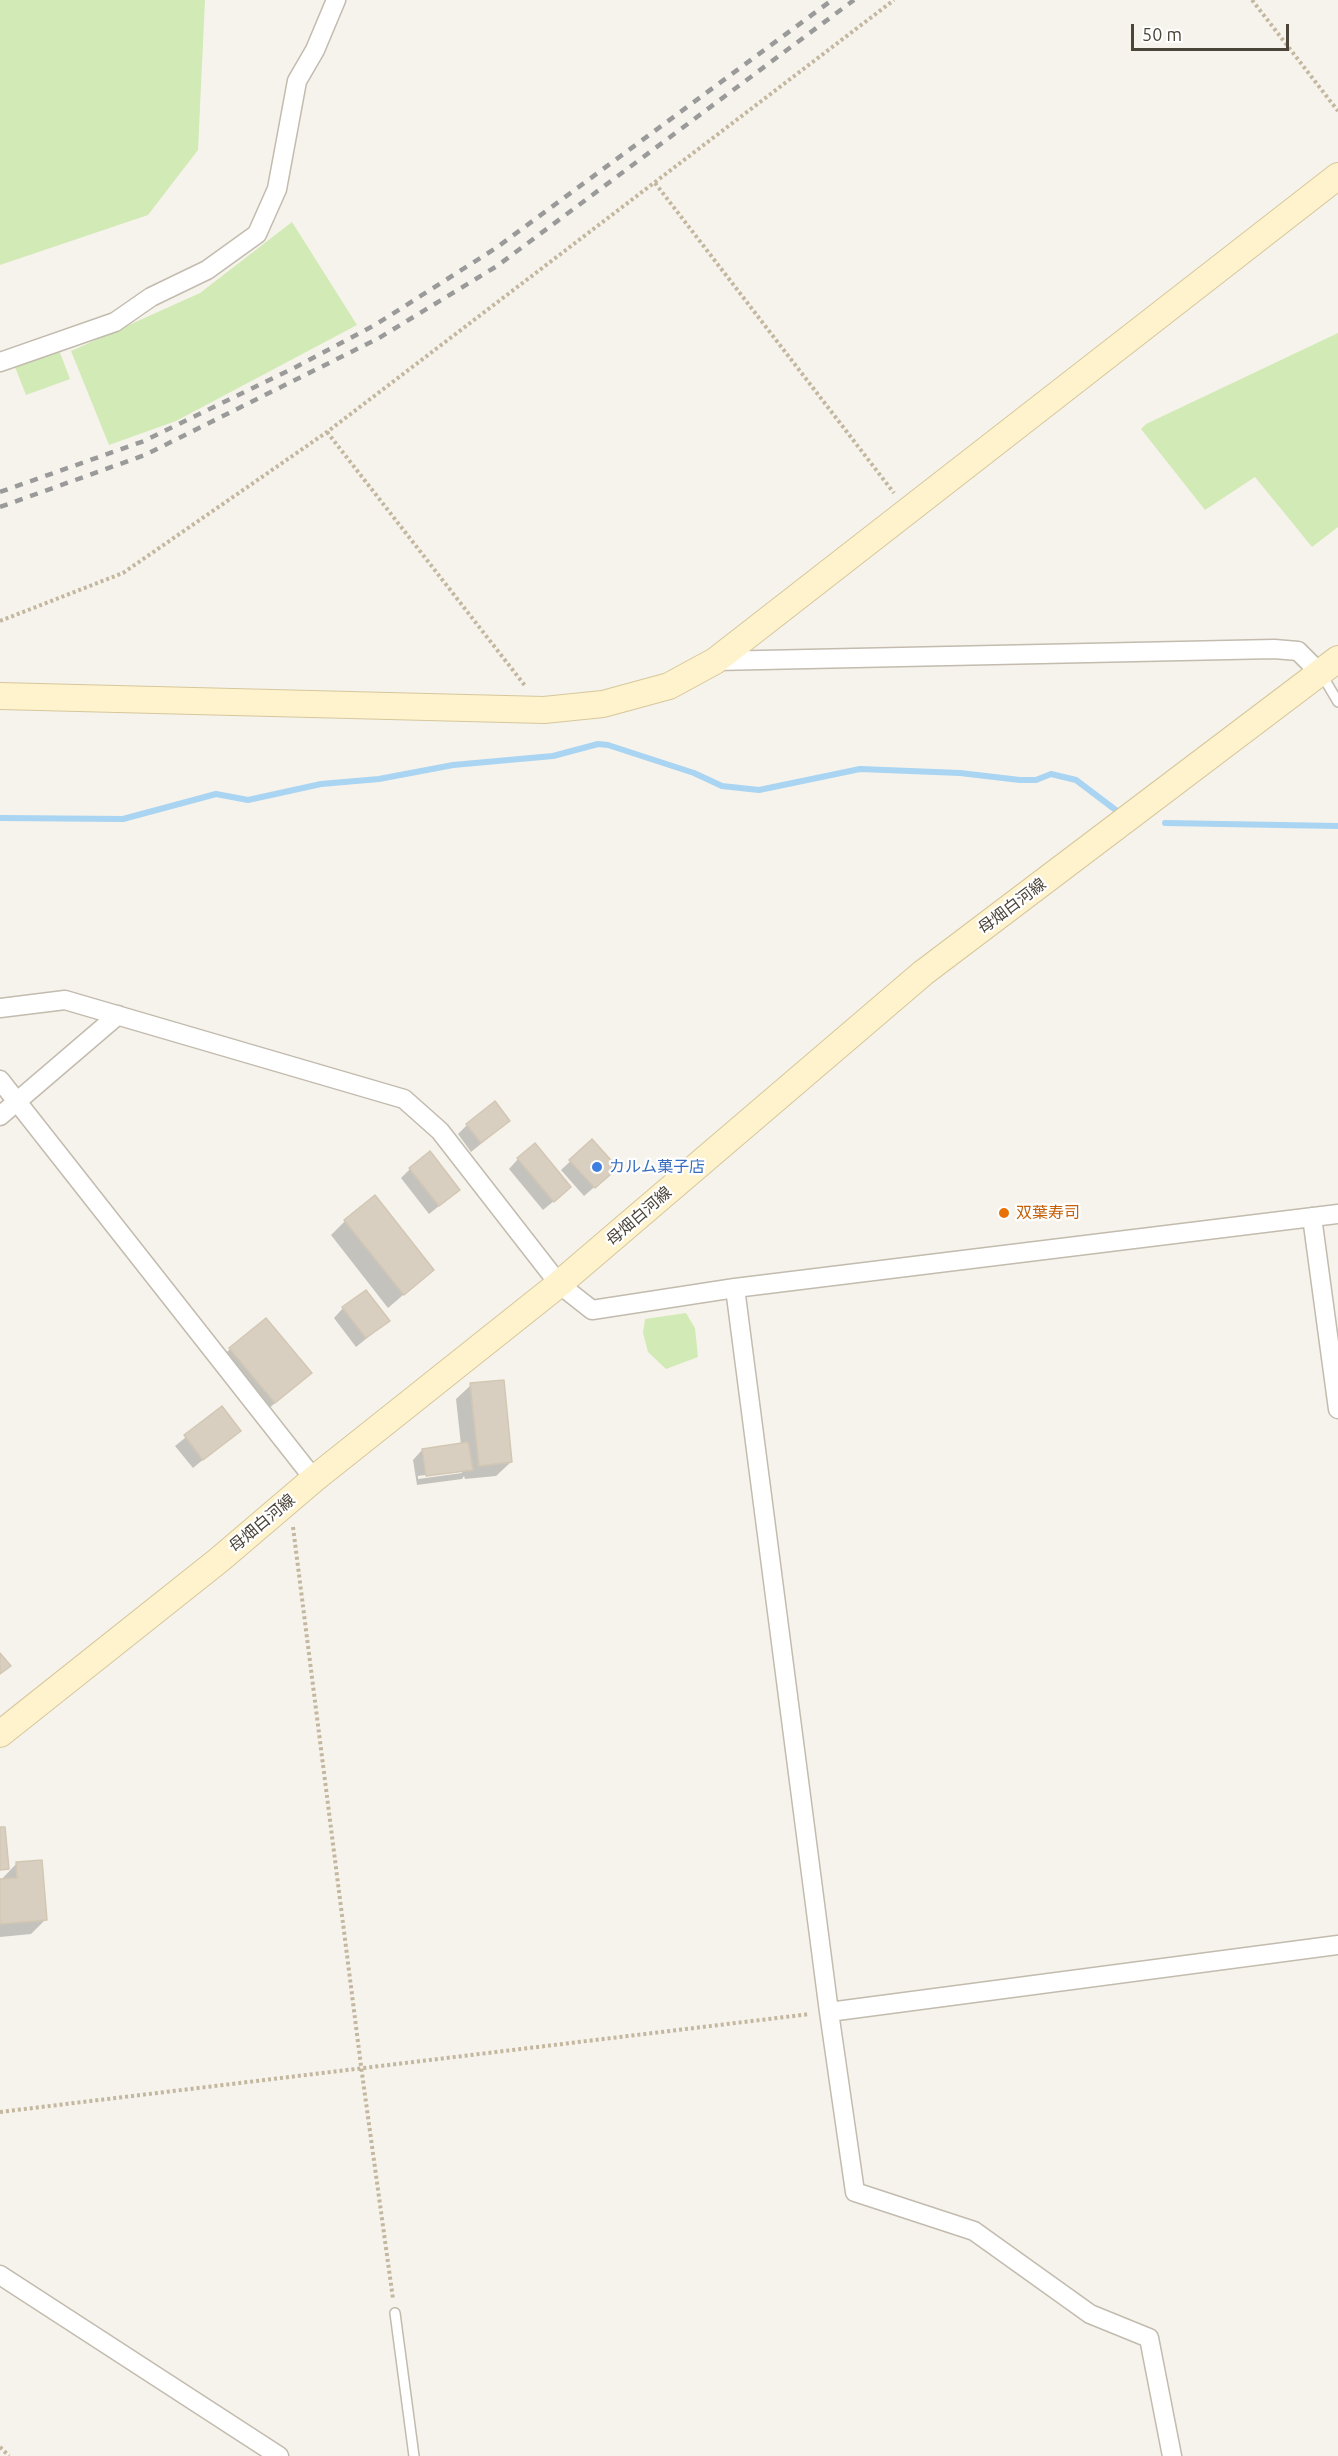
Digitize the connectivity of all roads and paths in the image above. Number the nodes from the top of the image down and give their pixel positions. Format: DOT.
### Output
graph roads {
  1 [pos="336,0"];
  2 [pos="894,0"];
  3 [pos="1252,0"];
  4 [pos="1338,111"];
  5 [pos="1338,176"];
  6 [pos="655,183"];
  7 [pos="0,362"];
  8 [pos="327,432"];
  9 [pos="909,512"];
  10 [pos="0,621"];
  11 [pos="715,661"];
  12 [pos="1329,666"];
  13 [pos="0,696"];
  14 [pos="1338,702"];
  15 [pos="544,710"];
  16 [pos="0,1008"];
  17 [pos="118,1016"];
  18 [pos="0,1080"];
  19 [pos="18,1103"];
  20 [pos="0,1116"];
  21 [pos="1338,1214"];
  22 [pos="1312,1217"];
  23 [pos="559,1284"];
  24 [pos="735,1288"];
  25 [pos="1338,1408"];
  26 [pos="314,1479"];
  27 [pos="287,1503"];
  28 [pos="0,1734"];
  29 [pos="1338,1945"];
  30 [pos="829,2012"];
  31 [pos="360,2066"];
  32 [pos="0,2112"];
  33 [pos="0,2275"];
  34 [pos="395,2313"];
  35 [pos="0,2448"];
  36 [pos="9,2456"];
  37 [pos="279,2456"];
  38 [pos="414,2456"];
  39 [pos="1172,2456"];
  1 -- 7 [label="street"];
  2 -- 6 [label="path"];
  3 -- 4 [label="path"];
  5 -- 9 [label="main road"];
  6 -- 8 [label="path"];
  6 -- 9 [label="path"];
  8 -- 10 [label="path"];
  8 -- 15 [label="path"];
  9 -- 11 [label="main road"];
  11 -- 12 [label="street"];
  11 -- 15 [label="main road"];
  12 -- 14 [label="lane"];
  12 -- 23 [label="main road, 母畑白河線"];
  13 -- 15 [label="main road"];
  16 -- 17 [label="street"];
  17 -- 19 [label="street"];
  17 -- 23 [label="street"];
  18 -- 19 [label="street"];
  19 -- 20 [label="street"];
  19 -- 26 [label="street"];
  21 -- 22 [label="street"];
  22 -- 24 [label="street"];
  22 -- 25 [label="street"];
  23 -- 24 [label="street"];
  23 -- 26 [label="main road, 母畑白河線"];
  24 -- 30 [label="street"];
  26 -- 27 [label="main road, 母畑白河線"];
  27 -- 28 [label="main road, 母畑白河線"];
  27 -- 31 [label="path"];
  29 -- 30 [label="street"];
  30 -- 31 [label="path"];
  30 -- 39 [label="street"];
  31 -- 32 [label="path"];
  31 -- 34 [label="path"];
  33 -- 37 [label="street"];
  34 -- 38 [label="lane"];
  35 -- 36 [label="path"];
}
